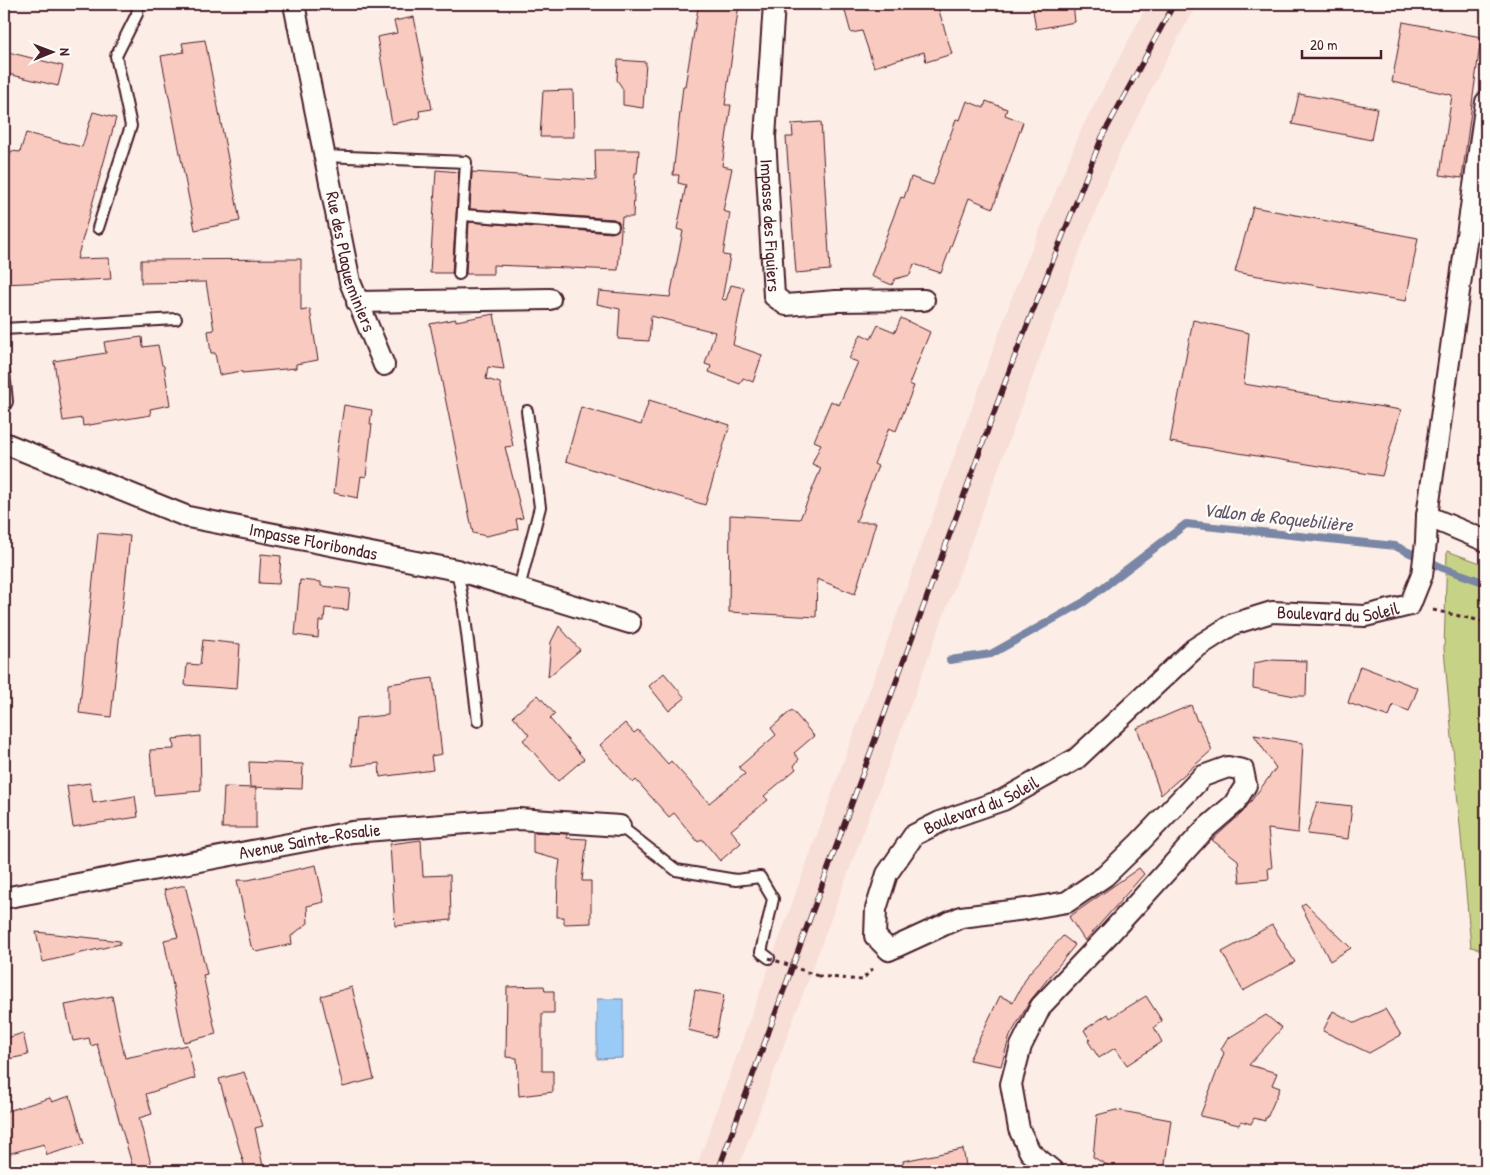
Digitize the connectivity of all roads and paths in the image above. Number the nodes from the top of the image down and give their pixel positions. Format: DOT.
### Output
graph roads {
  1 [pos="138,4"];
  2 [pos="294,4"];
  3 [pos="774,4"];
  4 [pos="1486,102"];
  5 [pos="324,156"];
  6 [pos="463,215"];
  7 [pos="614,226"];
  8 [pos="98,228"];
  9 [pos="459,274"];
  10 [pos="550,299"];
  11 [pos="924,300"];
  12 [pos="357,302"];
  13 [pos="176,319"];
  14 [pos="4,329"];
  15 [pos="384,364"];
  16 [pos="4,371"];
  17 [pos="4,408"];
  18 [pos="527,411"];
  19 [pos="4,443"];
  20 [pos="1427,516"];
  21 [pos="1486,541"];
  22 [pos="457,570"];
  23 [pos="519,588"];
  24 [pos="1410,605"];
  25 [pos="1486,622"];
  26 [pos="630,623"];
  27 [pos="478,721"];
  28 [pos="620,826"];
  29 [pos="4,898"];
  30 [pos="889,950"];
  31 [pos="769,958"];
  32 [pos="1052,1171"];
  1 -- 8 [label="lane"];
  2 -- 5 [label="street, Rue des Plaqueminiers"];
  3 -- 11 [label="street, Impasse des Figuiers"];
  4 -- 20 [label="street, Boulevard du Soleil"];
  5 -- 6 [label="lane"];
  5 -- 12 [label="street, Rue des Plaqueminiers"];
  6 -- 7 [label="lane"];
  6 -- 9 [label="lane"];
  10 -- 12 [label="street"];
  12 -- 15 [label="street, Rue des Plaqueminiers"];
  13 -- 14 [label="lane"];
  16 -- 17 [label="lane"];
  18 -- 23 [label="lane"];
  19 -- 22 [label="street, Impasse Floribondas"];
  20 -- 21 [label="street"];
  20 -- 24 [label="street, Boulevard du Soleil"];
  22 -- 23 [label="street, Impasse Floribondas"];
  22 -- 27 [label="lane"];
  23 -- 26 [label="street, Impasse Floribondas"];
  24 -- 25 [label="path"];
  24 -- 30 [label="street, Boulevard du Soleil"];
  28 -- 29 [label="street, Avenue Sainte-Rosalie"];
  28 -- 31 [label="lane"];
  30 -- 31 [label="path, bridge"];
  30 -- 32 [label="street"];
}
